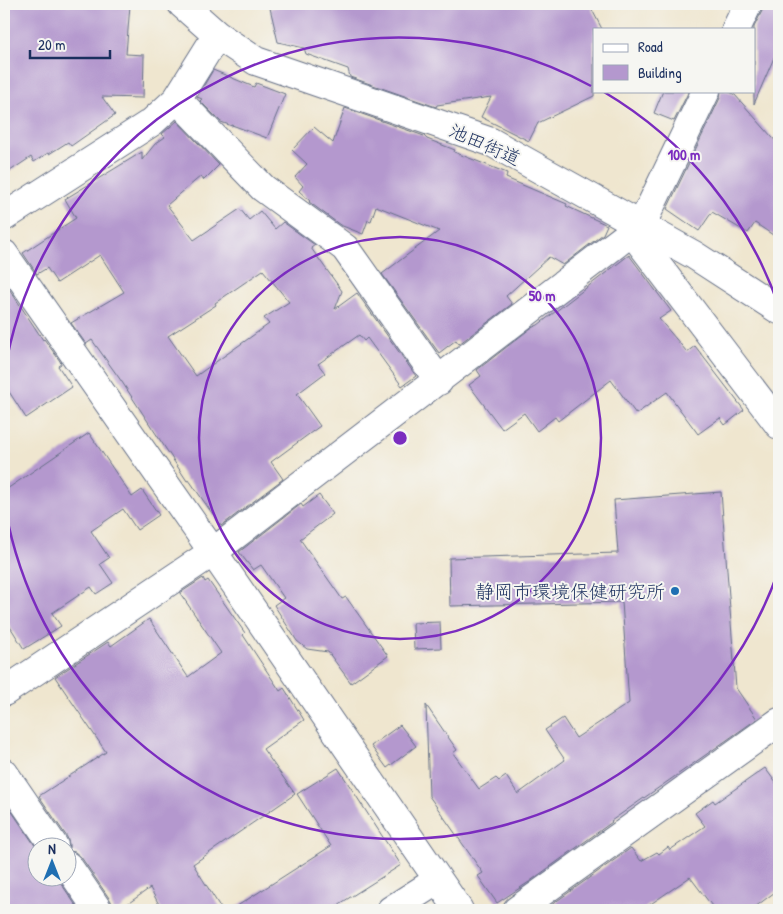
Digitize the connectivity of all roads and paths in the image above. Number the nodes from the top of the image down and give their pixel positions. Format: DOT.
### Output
graph roads {
  1 [pos="186,4"];
  2 [pos="748,4"];
  3 [pos="736,28"];
  4 [pos="217,35"];
  5 [pos="705,92"];
  6 [pos="177,99"];
  7 [pos="4,217"];
  8 [pos="637,228"];
  9 [pos="4,254"];
  10 [pos="779,310"];
  11 [pos="439,381"];
  12 [pos="779,425"];
  13 [pos="213,552"];
  14 [pos="4,692"];
  15 [pos="779,722"];
  16 [pos="4,773"];
  17 [pos="47,836"];
  18 [pos="438,880"];
  19 [pos="78,881"];
  20 [pos="98,910"];
  21 [pos="391,910"];
  22 [pos="460,910"];
  23 [pos="517,910"];
  1 -- 4 [label="street, 池田街道"];
  2 -- 3 [label="street"];
  4 -- 6 [label="street"];
  4 -- 8 [label="street, 池田街道"];
  5 -- 8 [label="street"];
  6 -- 7 [label="street"];
  6 -- 11 [label="street"];
  8 -- 10 [label="street, 池田街道"];
  8 -- 11 [label="street"];
  8 -- 12 [label="street"];
  9 -- 13 [label="street"];
  11 -- 13 [label="street"];
  13 -- 14 [label="street"];
  13 -- 18 [label="street"];
  15 -- 23 [label="street"];
  16 -- 17 [label="street"];
  18 -- 21 [label="street"];
  18 -- 22 [label="street"];
  19 -- 20 [label="street"];
}
